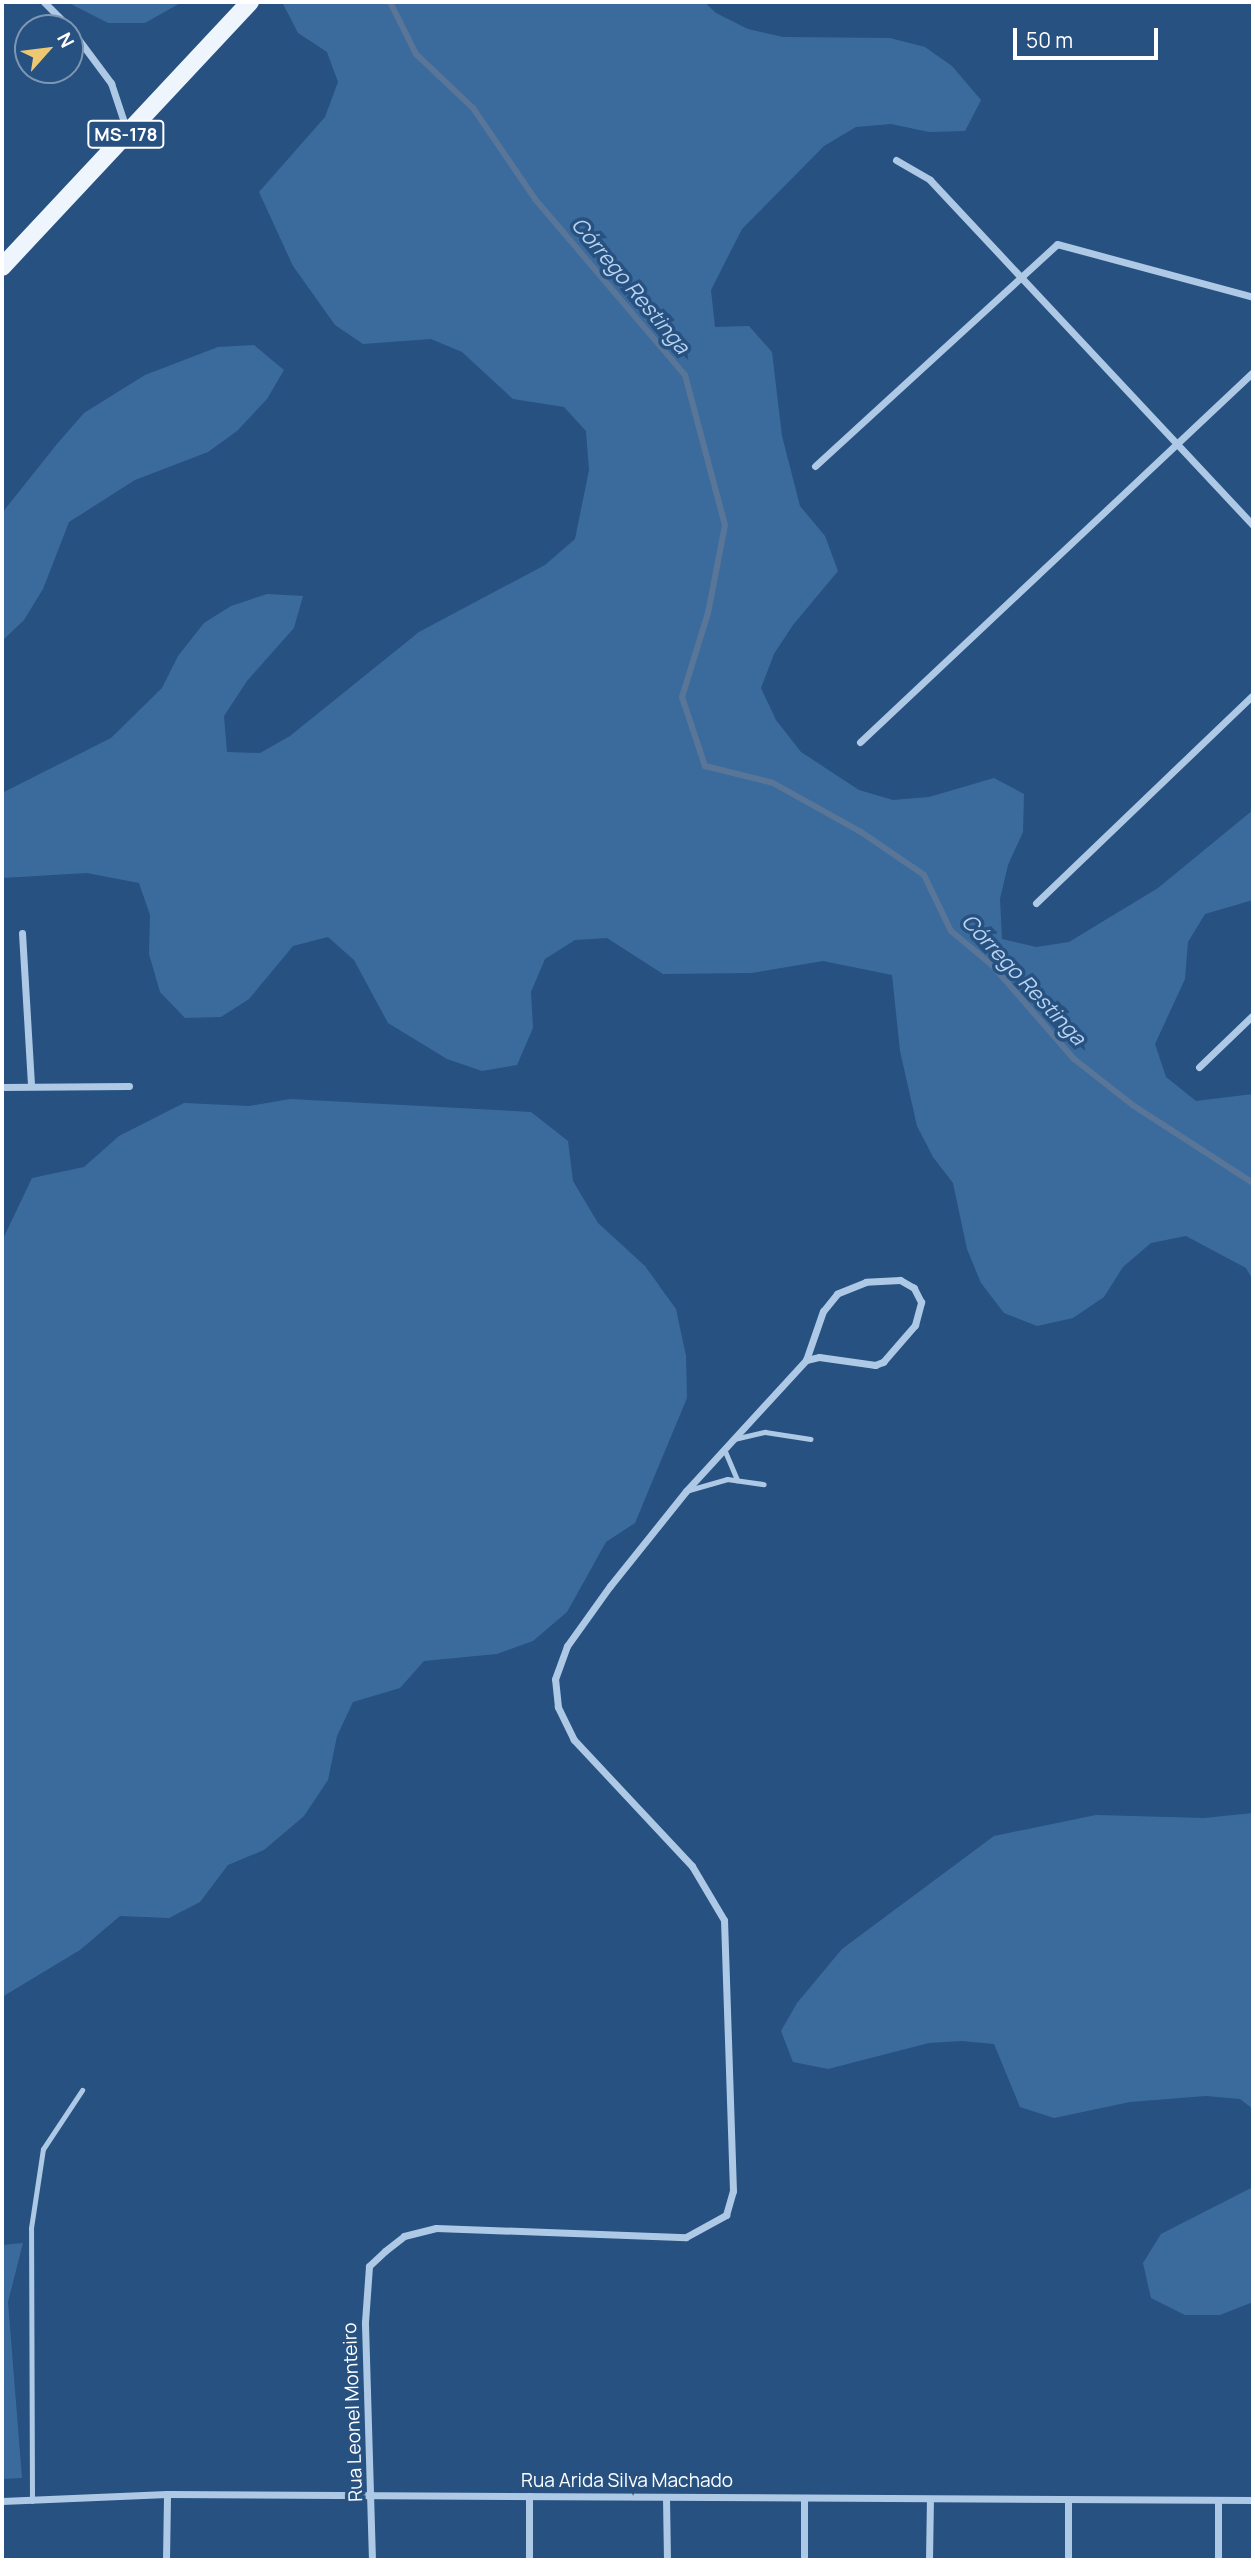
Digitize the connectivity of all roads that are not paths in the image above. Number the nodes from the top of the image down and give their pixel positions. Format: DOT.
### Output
graph roads {
  1 [pos="250,2"];
  2 [pos="84,47"];
  3 [pos="128,132"];
  4 [pos="896,160"];
  5 [pos="2,267"];
  6 [pos="1021,277"];
  7 [pos="1253,297"];
  8 [pos="1253,372"];
  9 [pos="1178,445"];
  10 [pos="815,466"];
  11 [pos="1253,525"];
  12 [pos="1253,695"];
  13 [pos="860,742"];
  14 [pos="1036,904"];
  15 [pos="22,933"];
  16 [pos="1253,1015"];
  17 [pos="1199,1067"];
  18 [pos="31,1086"];
  19 [pos="129,1086"];
  20 [pos="2,1087"];
  21 [pos="806,1360"];
  22 [pos="734,1439"];
  23 [pos="810,1439"];
  24 [pos="724,1449"];
  25 [pos="737,1480"];
  26 [pos="764,1484"];
  27 [pos="686,1491"];
  28 [pos="82,2090"];
  29 [pos="167,2494"];
  30 [pos="373,2496"];
  31 [pos="529,2496"];
  32 [pos="666,2497"];
  33 [pos="804,2498"];
  34 [pos="930,2499"];
  35 [pos="1068,2500"];
  36 [pos="1218,2500"];
  37 [pos="1253,2500"];
  38 [pos="2,2501"];
  39 [pos="32,2501"];
  40 [pos="166,2560"];
  41 [pos="372,2560"];
  42 [pos="529,2560"];
  43 [pos="667,2560"];
  44 [pos="804,2560"];
  45 [pos="929,2560"];
  46 [pos="1068,2560"];
  47 [pos="1218,2560"];
  1 -- 3 [label="main road, MS-178"];
  2 -- 3 [label="street"];
  3 -- 5 [label="main road, MS-178"];
  4 -- 6 [label="street"];
  6 -- 7 [label="street"];
  6 -- 9 [label="street"];
  6 -- 10 [label="street"];
  8 -- 9 [label="street"];
  9 -- 11 [label="street"];
  9 -- 13 [label="street"];
  12 -- 14 [label="street"];
  15 -- 18 [label="street"];
  16 -- 17 [label="street"];
  18 -- 19 [label="street"];
  18 -- 20 [label="street"];
  21 -- 21 [label="street"];
  21 -- 22 [label="street"];
  22 -- 23 [label="lane"];
  22 -- 24 [label="street"];
  24 -- 25 [label="lane"];
  24 -- 27 [label="street"];
  25 -- 26 [label="lane"];
  25 -- 27 [label="lane"];
  27 -- 30 [label="street, Rua Leonel Monteiro"];
  28 -- 39 [label="lane"];
  29 -- 30 [label="street, Rua Arida Silva Machado"];
  29 -- 39 [label="street, Rua Arida Silva Machado"];
  29 -- 40 [label="street"];
  30 -- 31 [label="street, Rua Arida Silva Machado"];
  30 -- 41 [label="street, Rua Leonel Monteiro"];
  31 -- 32 [label="street, Rua Arida Silva Machado"];
  31 -- 42 [label="street"];
  32 -- 33 [label="street, Rua Arida Silva Machado"];
  32 -- 43 [label="street"];
  33 -- 34 [label="street, Rua Arida Silva Machado"];
  33 -- 44 [label="street"];
  34 -- 35 [label="street, Rua Arida Silva Machado"];
  34 -- 45 [label="street"];
  35 -- 36 [label="street, Rua Arida Silva Machado"];
  35 -- 46 [label="street"];
  36 -- 37 [label="street, Rua Arida Silva Machado"];
  36 -- 47 [label="street"];
  38 -- 39 [label="street, Rua Arida Silva Machado"];
}
